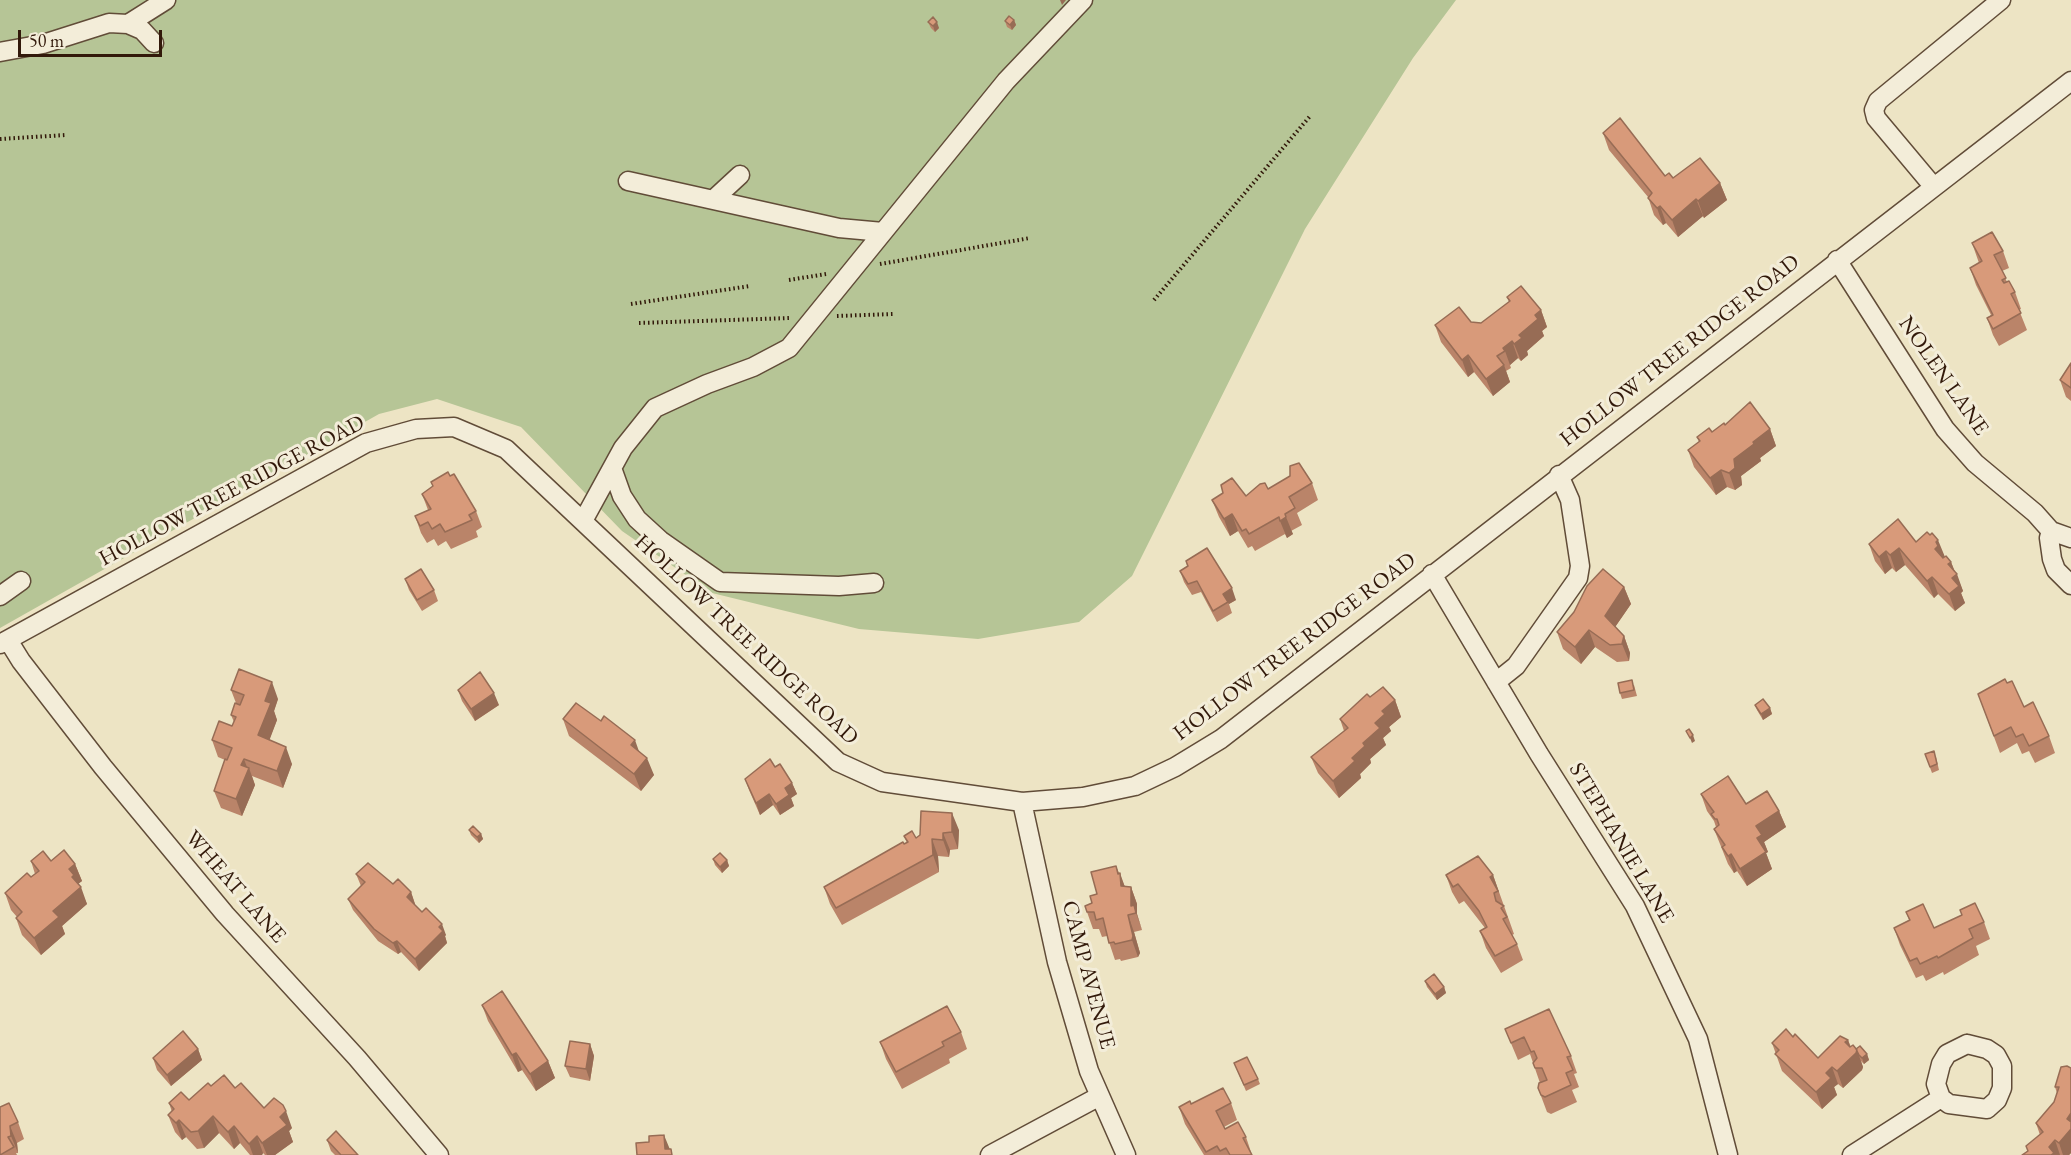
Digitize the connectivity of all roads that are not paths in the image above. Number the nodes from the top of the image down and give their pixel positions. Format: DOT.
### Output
graph roads {
  1 [pos="166,0"];
  2 [pos="1083,0"];
  3 [pos="2001,0"];
  4 [pos="128,24"];
  5 [pos="154,43"];
  6 [pos="0,52"];
  7 [pos="2071,81"];
  8 [pos="740,175"];
  9 [pos="628,181"];
  10 [pos="1933,186"];
  11 [pos="714,199"];
  12 [pos="883,232"];
  13 [pos="1837,260"];
  14 [pos="612,468"];
  15 [pos="1559,475"];
  16 [pos="583,521"];
  17 [pos="2051,531"];
  18 [pos="2071,538"];
  19 [pos="1432,574"];
  20 [pos="21,582"];
  21 [pos="874,583"];
  22 [pos="2071,585"];
  23 [pos="0,596"];
  24 [pos="4,642"];
  25 [pos="1496,682"];
  26 [pos="1022,802"];
  27 [pos="1098,1097"];
  28 [pos="1941,1098"];
  29 [pos="439,1155"];
  30 [pos="990,1155"];
  31 [pos="1126,1155"];
  32 [pos="1728,1155"];
  33 [pos="1852,1155"];
  1 -- 4 [label="street"];
  2 -- 12 [label="street"];
  3 -- 10 [label="street"];
  4 -- 5 [label="street"];
  4 -- 6 [label="street"];
  7 -- 10 [label="street, HOLLOW TREE RIDGE ROAD"];
  8 -- 11 [label="street"];
  9 -- 11 [label="street"];
  10 -- 13 [label="street, HOLLOW TREE RIDGE ROAD"];
  11 -- 12 [label="street"];
  12 -- 14 [label="street"];
  13 -- 15 [label="street, HOLLOW TREE RIDGE ROAD"];
  13 -- 17 [label="street, NOLEN LANE"];
  14 -- 16 [label="street"];
  14 -- 21 [label="street"];
  15 -- 19 [label="street, HOLLOW TREE RIDGE ROAD"];
  15 -- 25 [label="street"];
  16 -- 24 [label="street, HOLLOW TREE RIDGE ROAD"];
  16 -- 26 [label="street, HOLLOW TREE RIDGE ROAD"];
  17 -- 18 [label="street, NOLEN LANE"];
  17 -- 22 [label="street"];
  19 -- 25 [label="street, STEPHANIE LANE"];
  19 -- 26 [label="street, HOLLOW TREE RIDGE ROAD"];
  20 -- 23 [label="street"];
  24 -- 29 [label="street, WHEAT LANE"];
  25 -- 32 [label="street, STEPHANIE LANE"];
  26 -- 27 [label="street, CAMP AVENUE"];
  27 -- 30 [label="street"];
  27 -- 31 [label="street, CAMP AVENUE"];
  28 -- 33 [label="street"];
}
